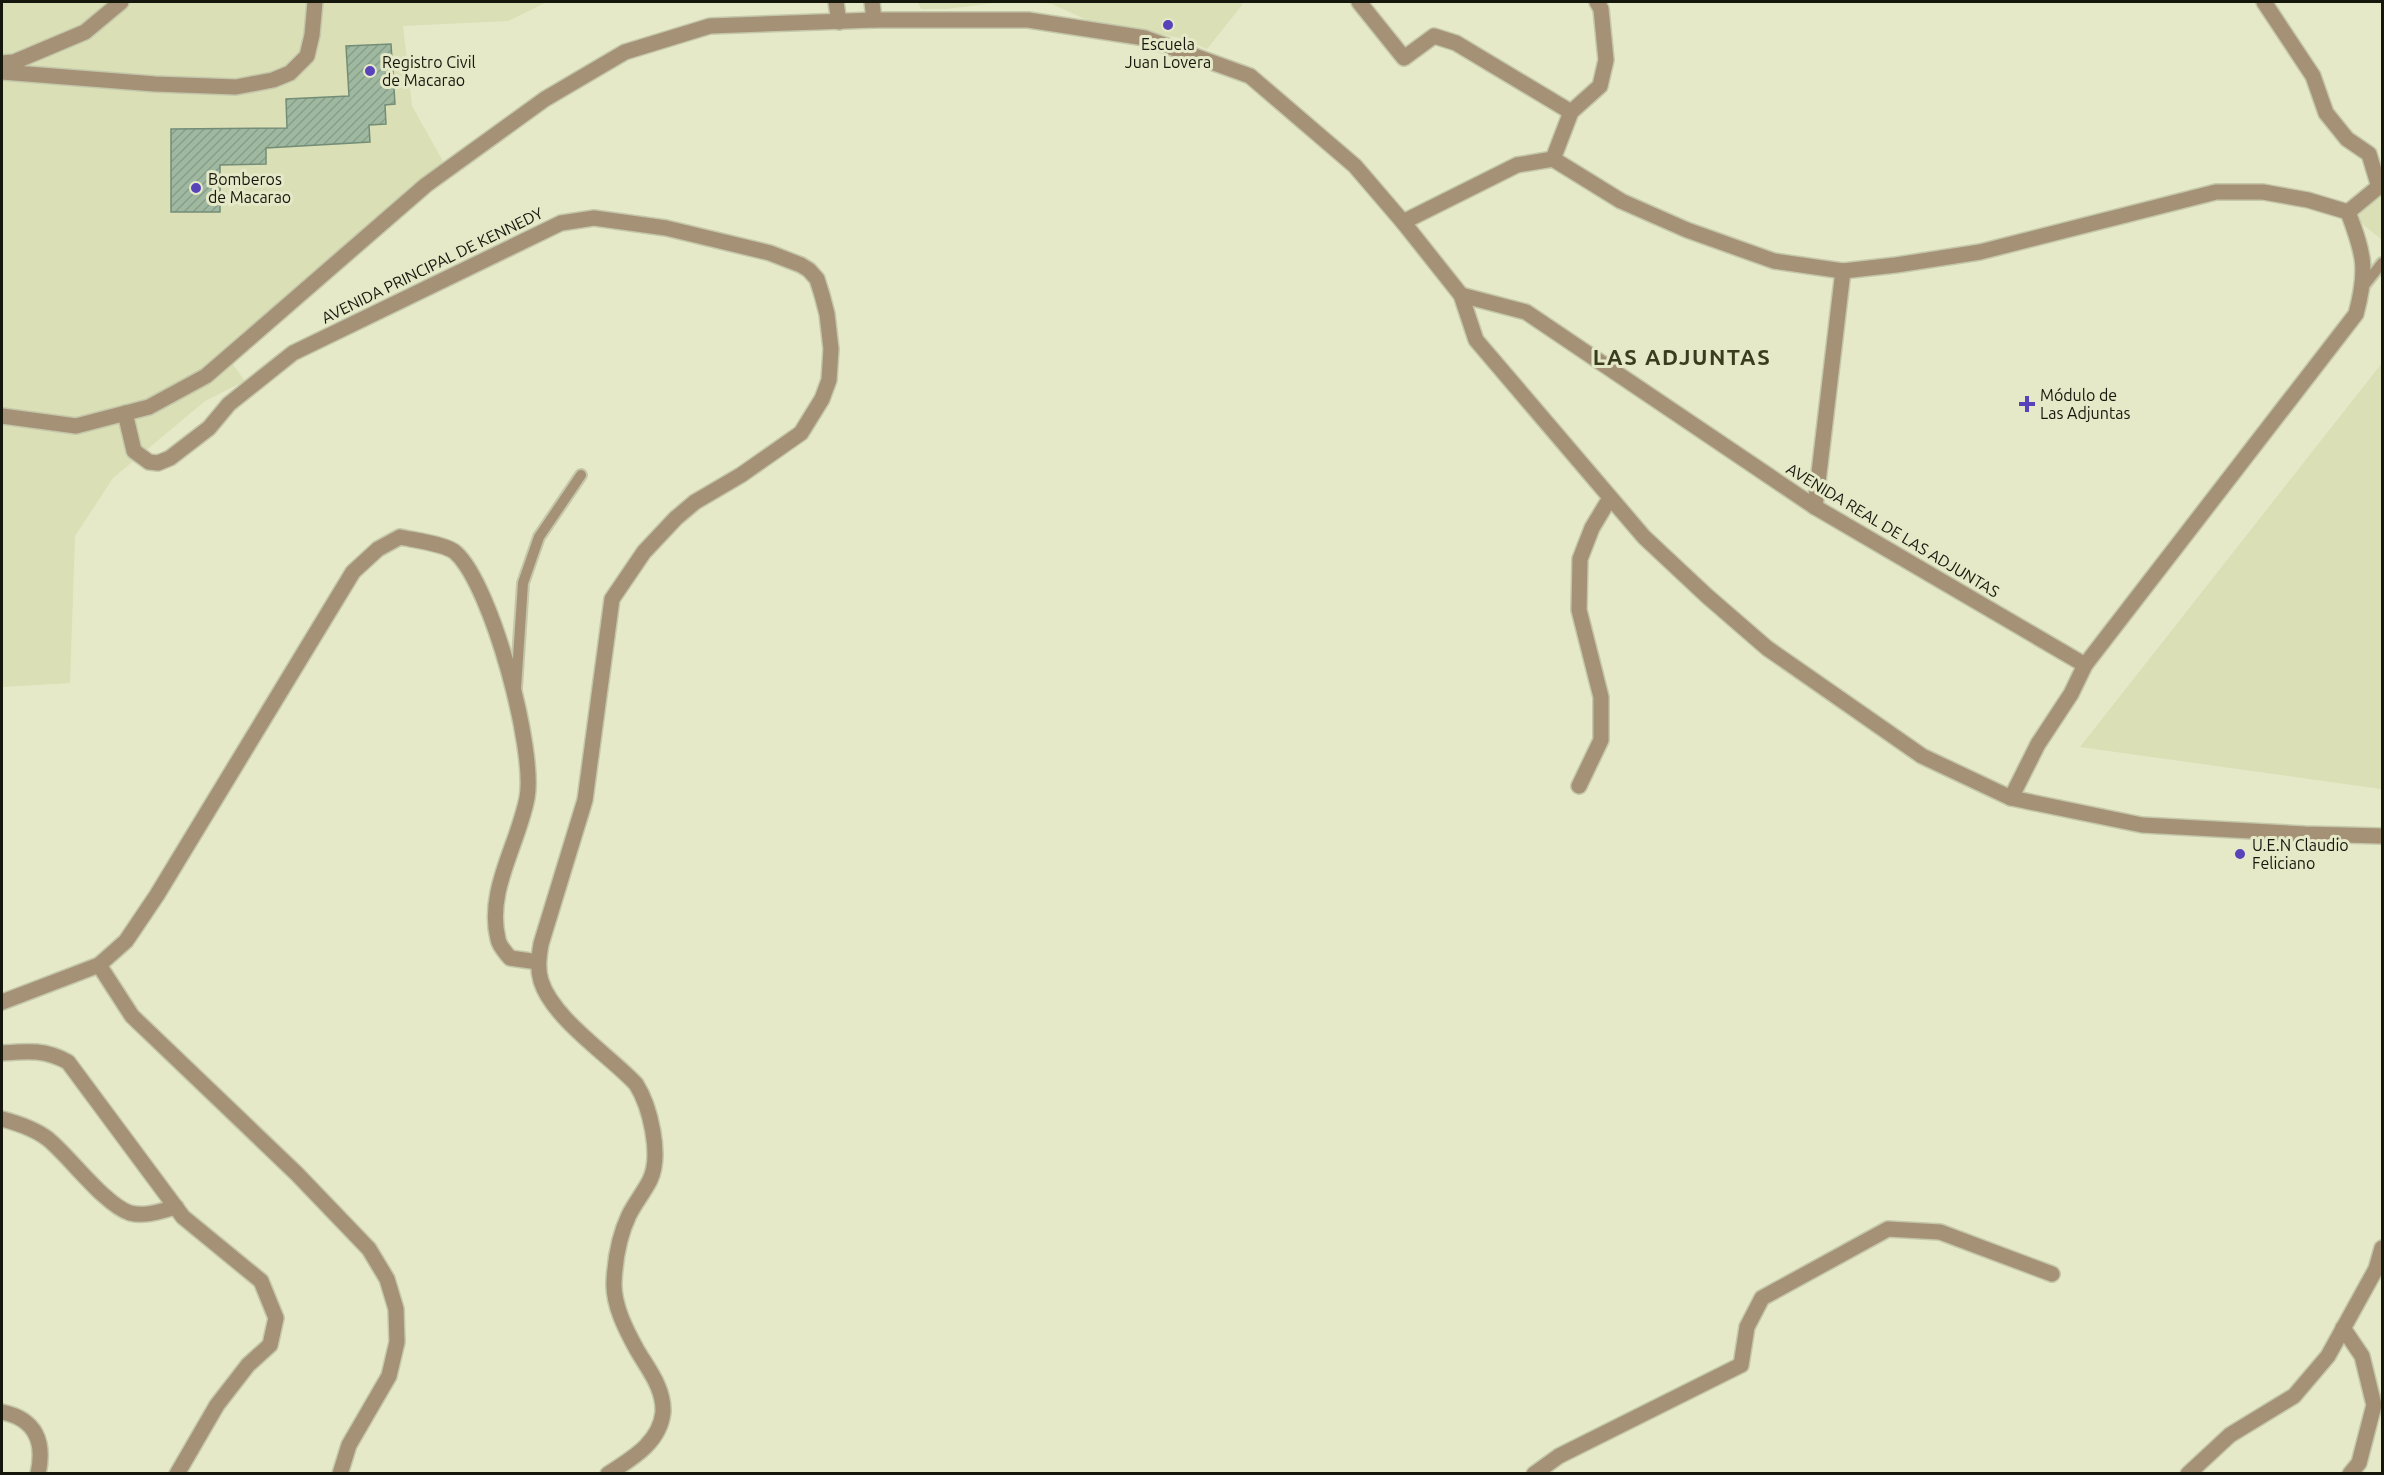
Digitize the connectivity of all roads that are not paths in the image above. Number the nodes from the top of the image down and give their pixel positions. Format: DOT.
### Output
graph roads {
  1 [pos="121,2"];
  2 [pos="315,2"];
  3 [pos="837,2"];
  4 [pos="872,2"];
  5 [pos="1359,2"];
  6 [pos="1597,2"];
  7 [pos="2264,2"];
  8 [pos="874,20"];
  9 [pos="839,21"];
  10 [pos="2,63"];
  11 [pos="2,72"];
  12 [pos="1571,112"];
  13 [pos="1553,159"];
  14 [pos="2380,186"];
  15 [pos="2348,212"];
  16 [pos="1404,222"];
  17 [pos="2382,263"];
  18 [pos="1843,271"];
  19 [pos="2363,287"];
  20 [pos="1461,295"];
  21 [pos="125,413"];
  22 [pos="2,416"];
  23 [pos="581,475"];
  24 [pos="1610,498"];
  25 [pos="1815,507"];
  26 [pos="2085,665"];
  27 [pos="515,703"];
  28 [pos="1579,786"];
  29 [pos="2011,798"];
  30 [pos="2382,836"];
  31 [pos="538,962"];
  32 [pos="99,965"];
  33 [pos="2,1002"];
  34 [pos="2,1053"];
  35 [pos="2,1119"];
  36 [pos="176,1207"];
  37 [pos="2382,1248"];
  38 [pos="2052,1274"];
  39 [pos="2343,1328"];
  40 [pos="2,1412"];
  41 [pos="38,1473"];
  42 [pos="177,1473"];
  43 [pos="340,1473"];
  44 [pos="608,1473"];
  45 [pos="1534,1473"];
  46 [pos="2188,1473"];
  47 [pos="2350,1473"];
  1 -- 10 [label="street"];
  2 -- 11 [label="street"];
  3 -- 9 [label="street"];
  4 -- 8 [label="street"];
  5 -- 12 [label="street"];
  6 -- 12 [label="street"];
  7 -- 14 [label="street"];
  8 -- 9 [label="street"];
  8 -- 16 [label="street"];
  9 -- 21 [label="street"];
  12 -- 13 [label="street"];
  13 -- 16 [label="street"];
  13 -- 18 [label="street"];
  14 -- 15 [label="street"];
  15 -- 18 [label="street"];
  15 -- 19 [label="street"];
  16 -- 20 [label="street"];
  17 -- 19 [label="lane"];
  18 -- 25 [label="street"];
  19 -- 26 [label="street"];
  20 -- 24 [label="street"];
  20 -- 25 [label="street, AVENIDA REAL DE LAS ADJUNTAS"];
  21 -- 22 [label="street"];
  21 -- 31 [label="street, AVENIDA PRINCIPAL DE KENNEDY"];
  23 -- 27 [label="lane"];
  24 -- 28 [label="street"];
  24 -- 29 [label="street"];
  25 -- 26 [label="street, AVENIDA REAL DE LAS ADJUNTAS"];
  26 -- 29 [label="street"];
  27 -- 31 [label="street"];
  27 -- 32 [label="street"];
  29 -- 30 [label="street"];
  31 -- 44 [label="street, AVENIDA PRINCIPAL DE KENNEDY"];
  32 -- 33 [label="street"];
  32 -- 43 [label="street"];
  34 -- 36 [label="street"];
  35 -- 36 [label="street"];
  36 -- 42 [label="street"];
  37 -- 39 [label="street"];
  38 -- 45 [label="street"];
  39 -- 46 [label="street"];
  39 -- 47 [label="street"];
  40 -- 41 [label="street"];
}
